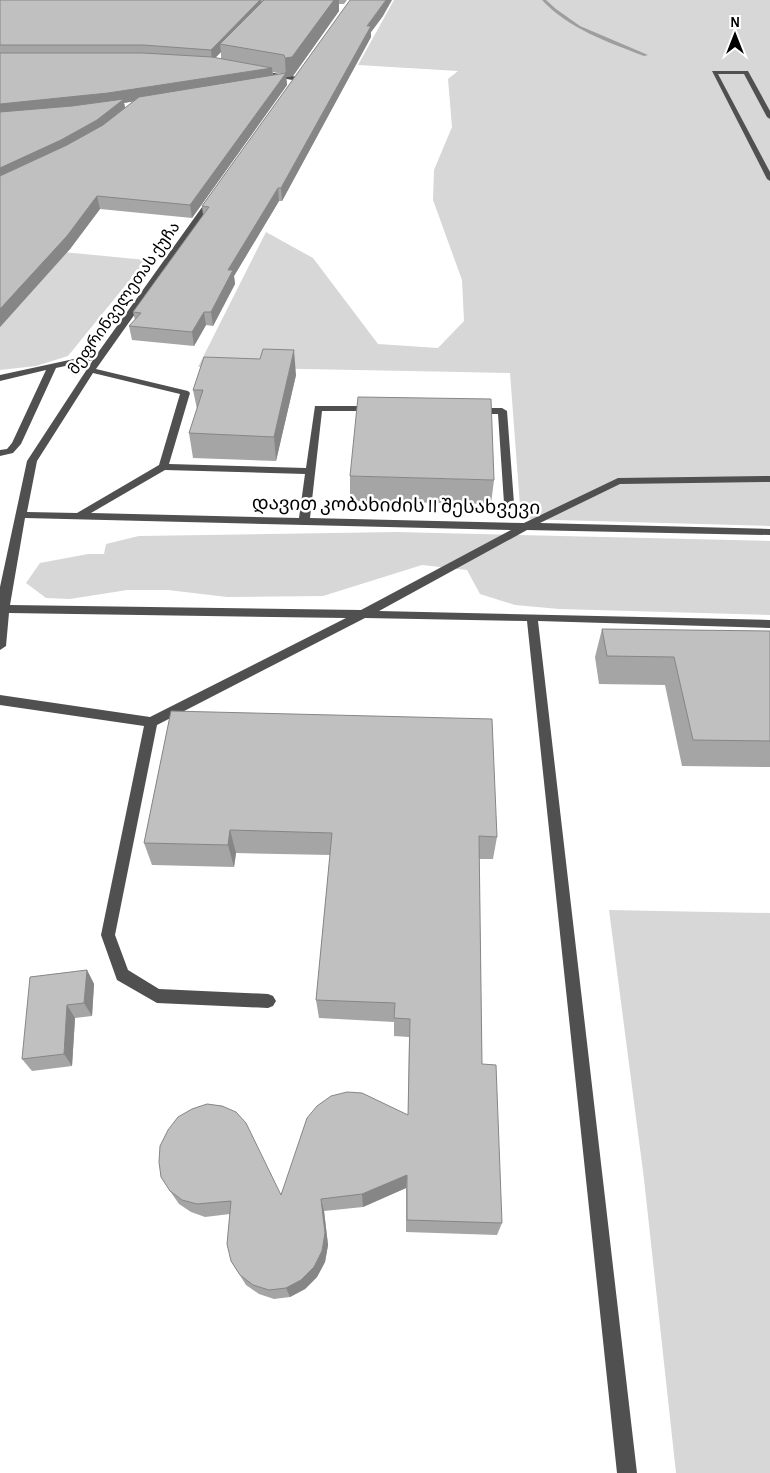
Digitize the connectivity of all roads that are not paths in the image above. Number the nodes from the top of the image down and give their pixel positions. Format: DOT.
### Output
graph roads {
  1 [pos="245,71"];
  2 [pos="303,71"];
  3 [pos="298,79"];
  4 [pos="272,82"];
  5 [pos="292,87"];
  6 [pos="770,116"];
  7 [pos="770,179"];
  8 [pos="218,190"];
  9 [pos="100,356"];
  10 [pos="53,366"];
  11 [pos="91,370"];
  12 [pos="0,378"];
  13 [pos="386,409"];
  14 [pos="463,410"];
  15 [pos="0,453"];
  16 [pos="163,467"];
  17 [pos="310,471"];
  18 [pos="770,479"];
  19 [pos="510,503"];
  20 [pos="20,516"];
  21 [pos="78,517"];
  22 [pos="304,522"];
  23 [pos="524,527"];
  24 [pos="770,532"];
  25 [pos="4,609"];
  26 [pos="364,614"];
  27 [pos="532,617"];
  28 [pos="770,624"];
  29 [pos="0,641"];
  30 [pos="0,646"];
  31 [pos="0,700"];
  32 [pos="151,722"];
  33 [pos="268,1001"];
  34 [pos="627,1473"];
  1 -- 3 [label="street"];
  2 -- 3 [label="street"];
  3 -- 4 [label="street"];
  3 -- 5 [label="street"];
  6 -- 7 [label="street"];
  8 -- 9 [label="street, მეფრინველეთას ქუჩა"];
  9 -- 10 [label="street"];
  9 -- 11 [label="street, მეფრინველეთას ქუჩა"];
  10 -- 12 [label="street"];
  10 -- 15 [label="street"];
  11 -- 16 [label="street"];
  11 -- 20 [label="street, მეფრინველეთას ქუჩა"];
  13 -- 17 [label="street"];
  14 -- 19 [label="street"];
  16 -- 17 [label="street"];
  16 -- 21 [label="street"];
  17 -- 22 [label="street"];
  18 -- 23 [label="street"];
  20 -- 21 [label="street, დავით კობახიძის II შესახვევი"];
  20 -- 25 [label="street, მეფრინველეთას ქუჩა"];
  21 -- 22 [label="street, დავით კობახიძის II შესახვევი"];
  22 -- 23 [label="street, დავით კობახიძის II შესახვევი"];
  23 -- 24 [label="street, დავით კობახიძის II შესახვევი"];
  23 -- 26 [label="street"];
  25 -- 26 [label="street"];
  25 -- 29 [label="street, მეფრინველეთას ქუჩა"];
  26 -- 27 [label="street"];
  26 -- 32 [label="street"];
  27 -- 28 [label="street"];
  27 -- 34 [label="street"];
  29 -- 30 [label="street, მეფრინველეთას ქუჩა"];
  31 -- 32 [label="street"];
  32 -- 33 [label="street"];
}
